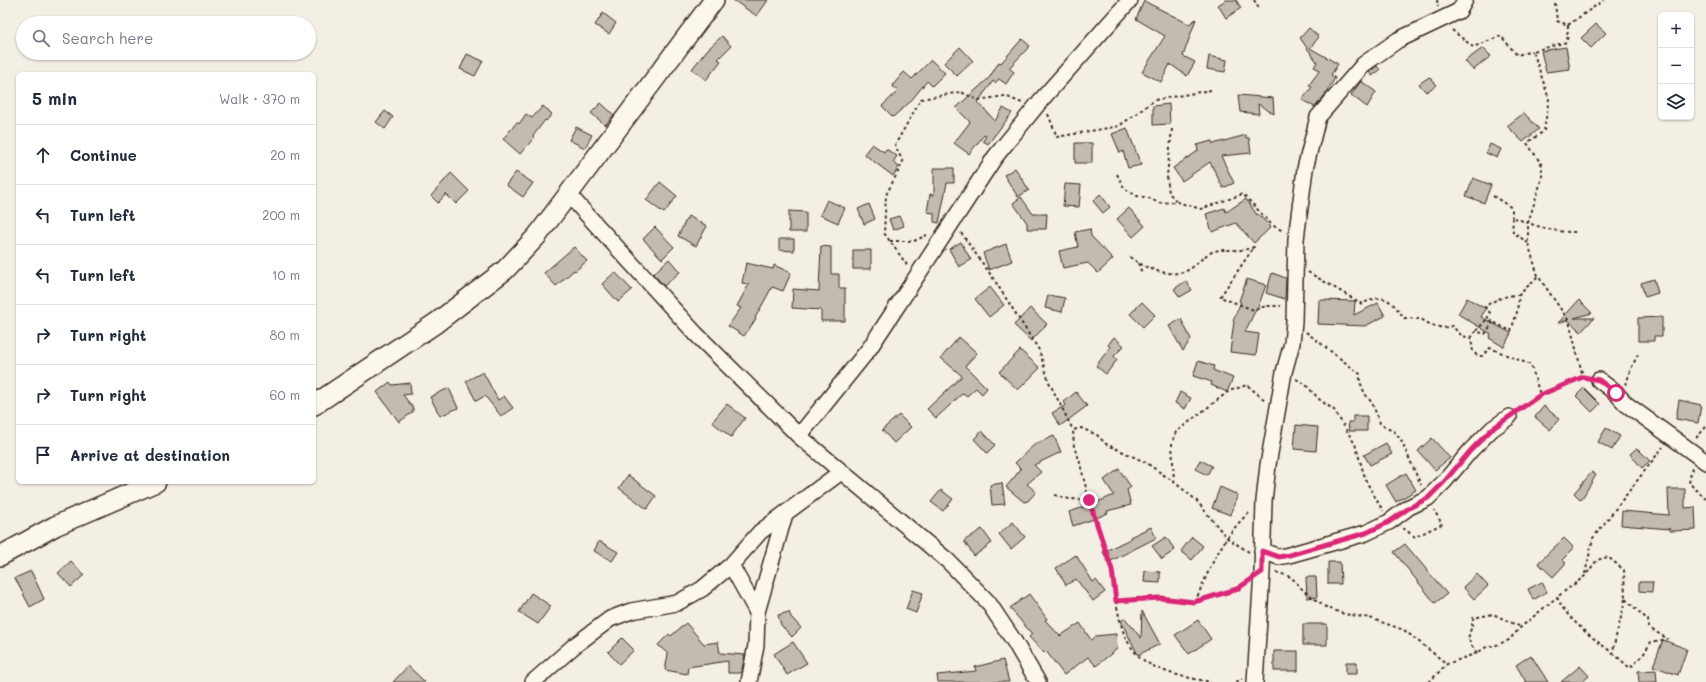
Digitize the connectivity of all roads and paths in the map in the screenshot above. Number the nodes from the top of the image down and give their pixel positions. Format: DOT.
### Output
graph roads {
  1 [pos="714,0"];
  2 [pos="1130,0"];
  3 [pos="1254,0"];
  4 [pos="1437,0"];
  5 [pos="1465,0"];
  6 [pos="1604,0"];
  7 [pos="1555,3"];
  8 [pos="1260,10"];
  9 [pos="1440,20"];
  10 [pos="1568,25"];
  11 [pos="1533,51"];
  12 [pos="1210,90"];
  13 [pos="1038,104"];
  14 [pos="1172,130"];
  15 [pos="1117,174"];
  16 [pos="569,195"];
  17 [pos="1493,196"];
  18 [pos="1178,202"];
  19 [pos="1512,217"];
  20 [pos="952,222"];
  21 [pos="1528,223"];
  22 [pos="1577,232"];
  23 [pos="928,234"];
  24 [pos="1296,239"];
  25 [pos="890,241"];
  26 [pos="1528,243"];
  27 [pos="1130,257"];
  28 [pos="1138,263"];
  29 [pos="1295,264"];
  30 [pos="1142,273"];
  31 [pos="1538,276"];
  32 [pos="916,277"];
  33 [pos="1519,295"];
  34 [pos="1294,307"];
  35 [pos="1487,319"];
  36 [pos="1294,322"];
  37 [pos="1493,322"];
  38 [pos="1476,331"];
  39 [pos="1471,338"];
  40 [pos="1638,354"];
  41 [pos="1284,372"];
  42 [pos="1583,377"];
  43 [pos="1599,380"];
  44 [pos="1540,395"];
  45 [pos="316,404"];
  46 [pos="1626,404"];
  47 [pos="1278,406"];
  48 [pos="1509,417"];
  49 [pos="1073,430"];
  50 [pos="798,436"];
  51 [pos="1674,440"];
  52 [pos="1701,459"];
  53 [pos="841,472"];
  54 [pos="1174,482"];
  55 [pos="151,484"];
  56 [pos="1055,495"];
  57 [pos="1428,498"];
  58 [pos="1706,499"];
  59 [pos="1089,500"];
  60 [pos="1264,501"];
  61 [pos="785,514"];
  62 [pos="1389,522"];
  63 [pos="1442,524"];
  64 [pos="1227,538"];
  65 [pos="0,556"];
  66 [pos="1262,562"];
  67 [pos="731,565"];
  68 [pos="1585,576"];
  69 [pos="1558,597"];
  70 [pos="1625,599"];
  71 [pos="1116,601"];
  72 [pos="1194,602"];
  73 [pos="757,612"];
  74 [pos="1521,627"];
  75 [pos="1477,653"];
  76 [pos="1613,653"];
  77 [pos="1447,664"];
  78 [pos="533,682"];
  79 [pos="750,682"];
  80 [pos="1038,682"];
  81 [pos="1211,682"];
  82 [pos="1255,682"];
  83 [pos="1429,682"];
  1 -- 16 [label="main road"];
  2 -- 13 [label="street"];
  3 -- 8 [label="path"];
  4 -- 9 [label="path"];
  5 -- 9 [label="street"];
  6 -- 10 [label="path"];
  7 -- 10 [label="path"];
  9 -- 11 [label="path"];
  9 -- 24 [label="street"];
  10 -- 11 [label="path"];
  11 -- 21 [label="path"];
  12 -- 13 [label="path"];
  13 -- 20 [label="street"];
  13 -- 25 [label="path"];
  14 -- 18 [label="path"];
  15 -- 18 [label="path"];
  16 -- 45 [label="main road"];
  16 -- 50 [label="street"];
  17 -- 19 [label="path"];
  18 -- 24 [label="path"];
  19 -- 21 [label="path"];
  19 -- 26 [label="path"];
  20 -- 32 [label="street"];
  20 -- 49 [label="path"];
  21 -- 22 [label="path"];
  21 -- 26 [label="path"];
  23 -- 25 [label="path"];
  24 -- 29 [label="street"];
  25 -- 32 [label="path"];
  26 -- 31 [label="path"];
  27 -- 28 [label="path"];
  28 -- 30 [label="path"];
  28 -- 34 [label="path"];
  29 -- 34 [label="street"];
  29 -- 39 [label="path"];
  31 -- 33 [label="path"];
  31 -- 42 [label="path"];
  32 -- 50 [label="street"];
  33 -- 35 [label="path"];
  33 -- 37 [label="path"];
  34 -- 36 [label="street"];
  35 -- 37 [label="path"];
  35 -- 38 [label="path"];
  36 -- 41 [label="street"];
  36 -- 57 [label="path"];
  37 -- 38 [label="path"];
  38 -- 39 [label="path"];
  39 -- 44 [label="path"];
  40 -- 46 [label="path"];
  41 -- 47 [label="street"];
  41 -- 62 [label="path"];
  42 -- 43 [label="path"];
  42 -- 44 [label="path"];
  43 -- 46 [label="street"];
  44 -- 48 [label="path"];
  46 -- 51 [label="street"];
  47 -- 54 [label="path"];
  47 -- 60 [label="street"];
  48 -- 57 [label="street"];
  49 -- 54 [label="path"];
  49 -- 59 [label="path"];
  50 -- 53 [label="street"];
  51 -- 52 [label="street"];
  51 -- 68 [label="path"];
  52 -- 58 [label="path"];
  53 -- 61 [label="street"];
  53 -- 80 [label="street"];
  54 -- 64 [label="path"];
  55 -- 65 [label="main road"];
  56 -- 59 [label="path"];
  57 -- 62 [label="street"];
  59 -- 71 [label="path"];
  60 -- 64 [label="path"];
  60 -- 66 [label="street"];
  61 -- 67 [label="street"];
  61 -- 73 [label="street"];
  62 -- 63 [label="path"];
  62 -- 66 [label="street"];
  64 -- 66 [label="path"];
  64 -- 72 [label="path"];
  66 -- 72 [label="path"];
  66 -- 77 [label="path"];
  66 -- 82 [label="street"];
  67 -- 73 [label="street"];
  67 -- 78 [label="street"];
  68 -- 69 [label="path"];
  68 -- 70 [label="path"];
  69 -- 74 [label="path"];
  69 -- 76 [label="path"];
  70 -- 76 [label="path"];
  70 -- 76 [label="path"];
  71 -- 72 [label="path"];
  71 -- 81 [label="path"];
  73 -- 79 [label="street"];
  74 -- 75 [label="path"];
  74 -- 75 [label="path"];
  75 -- 77 [label="path"];
  77 -- 83 [label="path"];
}
